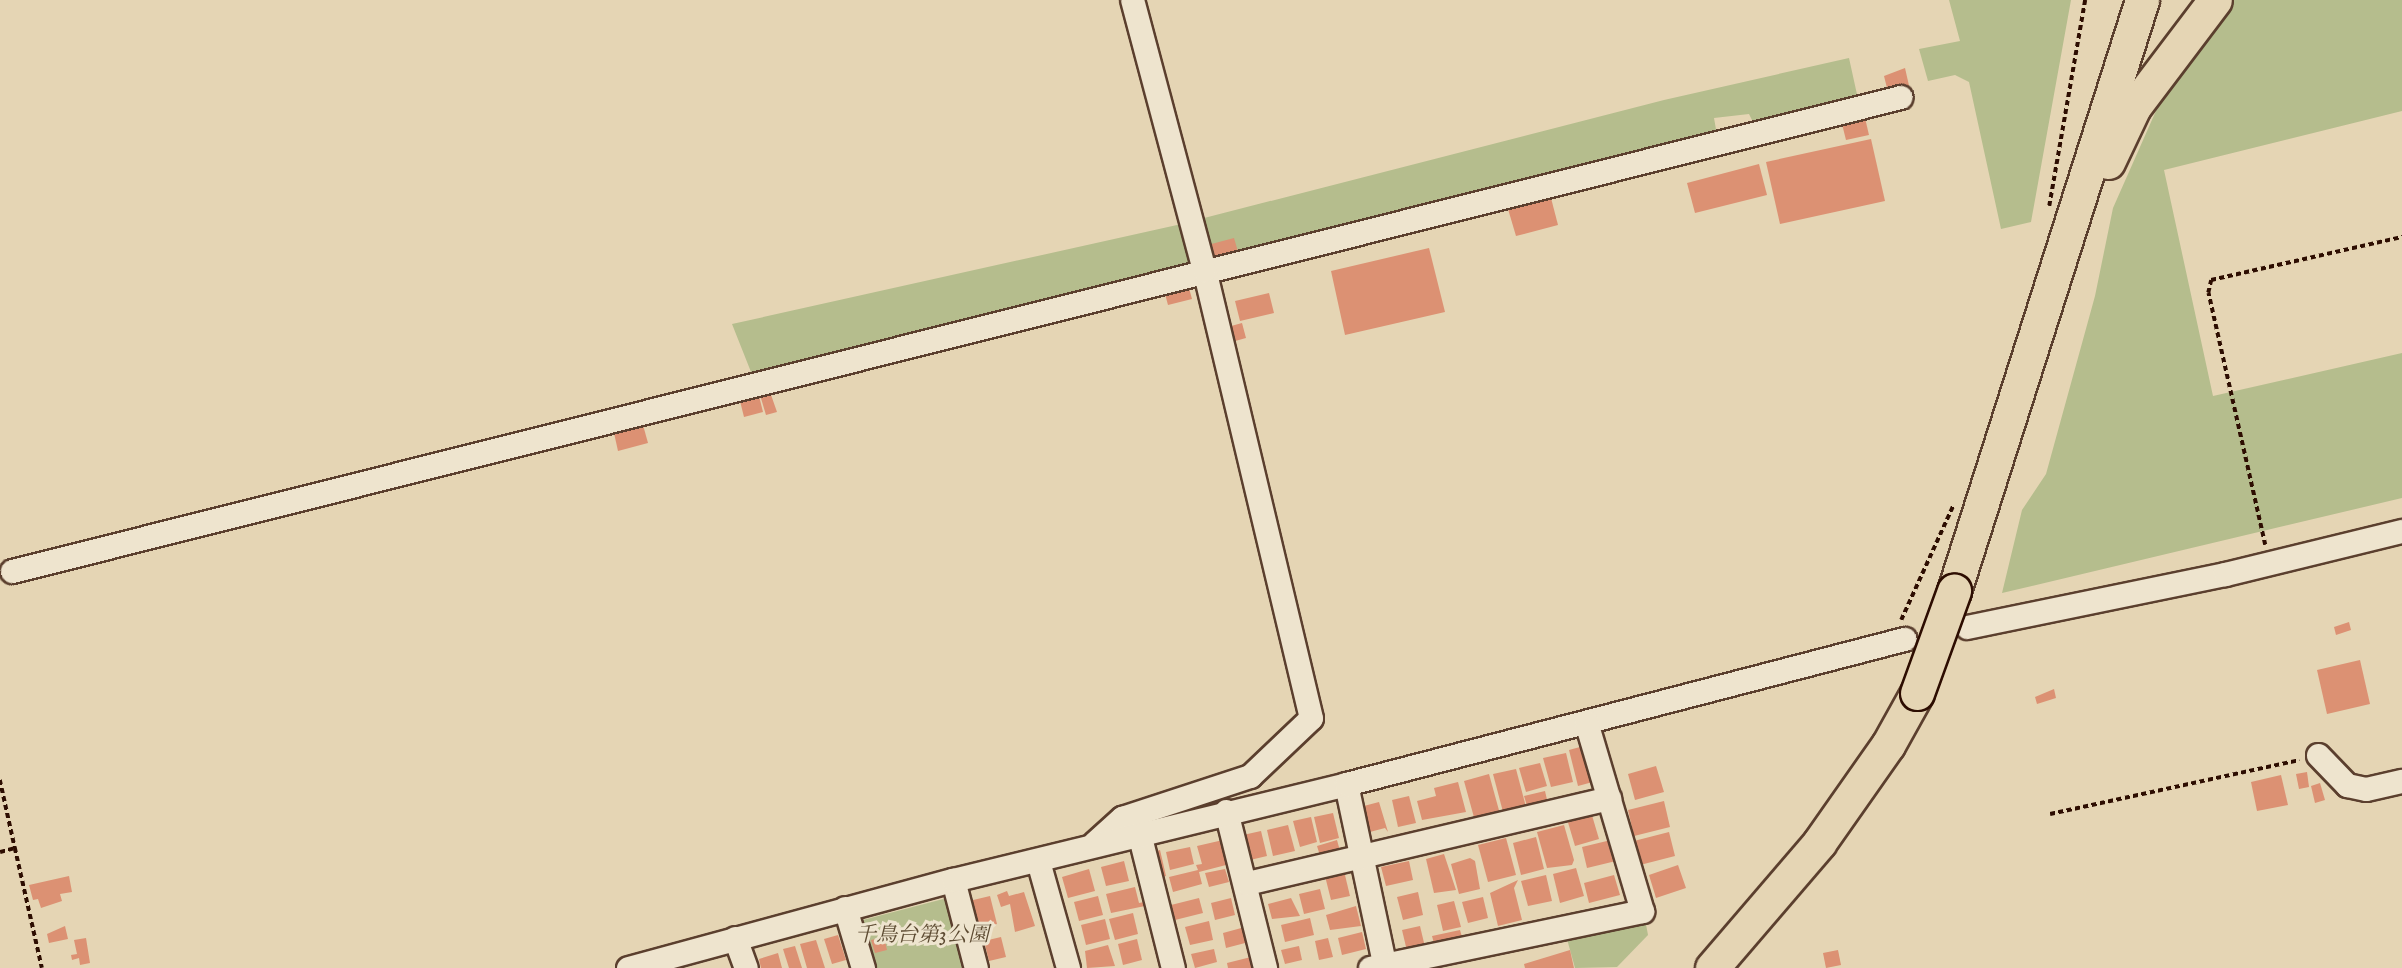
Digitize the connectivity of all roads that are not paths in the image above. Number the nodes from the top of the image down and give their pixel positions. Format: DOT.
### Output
graph roads {
  1 [pos="1132,0"];
  2 [pos="2142,0"];
  3 [pos="2215,0"];
  4 [pos="1900,97"];
  5 [pos="1204,270"];
  6 [pos="2037,336"];
  7 [pos="2402,531"];
  8 [pos="12,571"];
  9 [pos="1967,627"];
  10 [pos="1902,632"];
  11 [pos="1586,722"];
  12 [pos="2318,755"];
  13 [pos="2402,781"];
  14 [pos="1346,784"];
  15 [pos="1609,798"];
  16 [pos="1226,811"];
  17 [pos="1139,833"];
  18 [pos="1092,845"];
  19 [pos="1360,855"];
  20 [pos="1038,861"];
  21 [pos="953,880"];
  22 [pos="1247,883"];
  23 [pos="845,908"];
  24 [pos="735,938"];
  25 [pos="1380,967"];
  26 [pos="628,968"];
  27 [pos="746,968"];
  28 [pos="863,968"];
  29 [pos="976,968"];
  30 [pos="1068,968"];
  31 [pos="1173,968"];
  32 [pos="1265,968"];
  33 [pos="1712,968"];
  1 -- 5 [label="street"];
  2 -- 6 [label="highway"];
  3 -- 6 [label="highway"];
  4 -- 5 [label="street"];
  5 -- 8 [label="street"];
  5 -- 18 [label="street"];
  6 -- 33 [label="highway, bridge"];
  7 -- 9 [label="street"];
  10 -- 11 [label="street"];
  11 -- 14 [label="street"];
  11 -- 15 [label="street"];
  12 -- 13 [label="street"];
  14 -- 16 [label="street"];
  14 -- 19 [label="street"];
  15 -- 19 [label="street"];
  15 -- 25 [label="street"];
  16 -- 17 [label="street"];
  16 -- 22 [label="street"];
  17 -- 18 [label="street"];
  17 -- 31 [label="street"];
  18 -- 20 [label="street"];
  19 -- 22 [label="street"];
  19 -- 25 [label="street"];
  20 -- 21 [label="street"];
  20 -- 30 [label="street"];
  21 -- 23 [label="street"];
  21 -- 29 [label="street"];
  22 -- 32 [label="street"];
  23 -- 24 [label="street"];
  23 -- 28 [label="street"];
  24 -- 26 [label="street"];
  24 -- 27 [label="street"];
}
